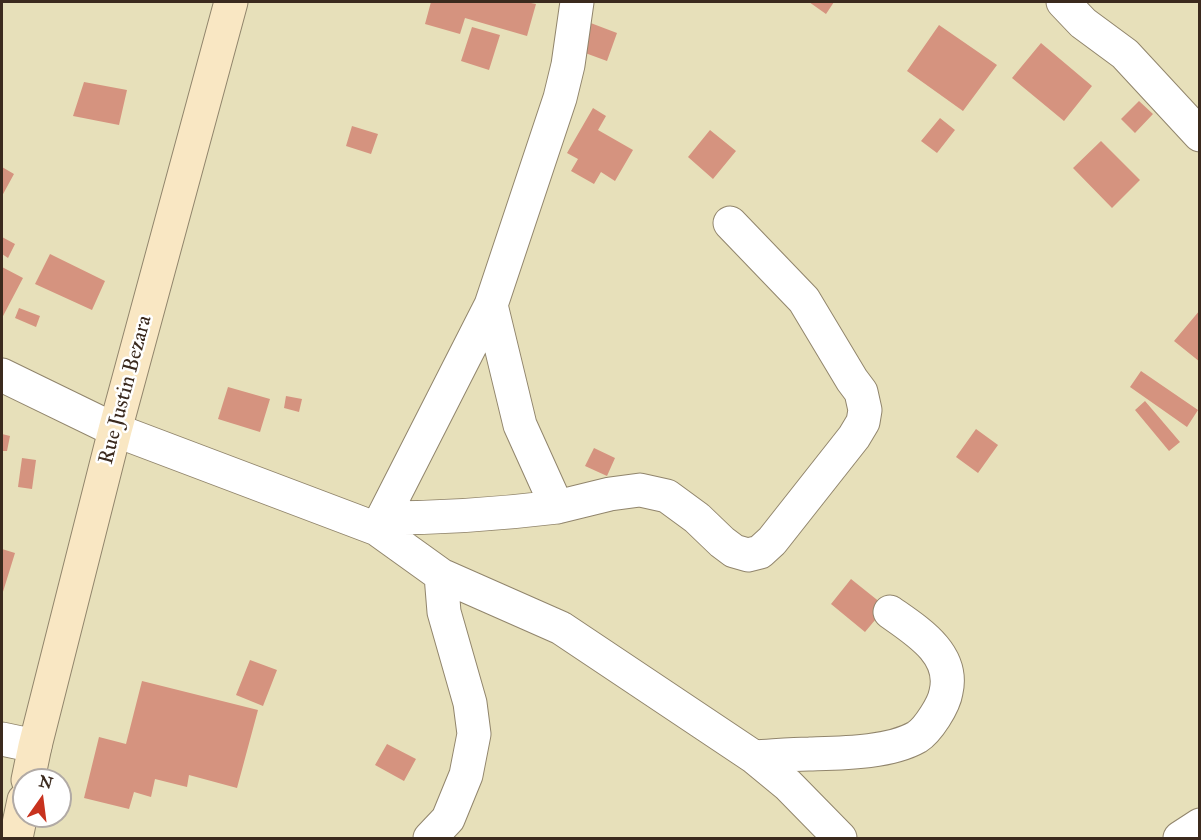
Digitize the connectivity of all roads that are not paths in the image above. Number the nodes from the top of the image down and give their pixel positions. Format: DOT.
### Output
graph roads {
  1 [pos="231,2"];
  2 [pos="577,2"];
  3 [pos="1081,9"];
  4 [pos="1200,135"];
  5 [pos="730,223"];
  6 [pos="491,305"];
  7 [pos="2,375"];
  8 [pos="115,430"];
  9 [pos="557,507"];
  10 [pos="380,523"];
  11 [pos="441,575"];
  12 [pos="890,612"];
  13 [pos="2,740"];
  14 [pos="35,746"];
  15 [pos="754,758"];
  16 [pos="30,768"];
  17 [pos="1200,825"];
  18 [pos="430,838"];
  19 [pos="840,838"];
  20 [pos="1180,838"];
  1 -- 8 [label="street, Rue Justin Bezara"];
  2 -- 6 [label="street"];
  3 -- 4 [label="street"];
  5 -- 9 [label="street"];
  6 -- 9 [label="street"];
  6 -- 10 [label="street"];
  7 -- 8 [label="street"];
  8 -- 10 [label="street"];
  8 -- 14 [label="street, Rue Justin Bezara"];
  9 -- 10 [label="street"];
  10 -- 11 [label="street"];
  11 -- 15 [label="street"];
  11 -- 18 [label="street"];
  12 -- 15 [label="street"];
  13 -- 14 [label="street"];
  14 -- 16 [label="street, Rue Justin Bezara"];
  15 -- 19 [label="street"];
  17 -- 20 [label="street"];
}
